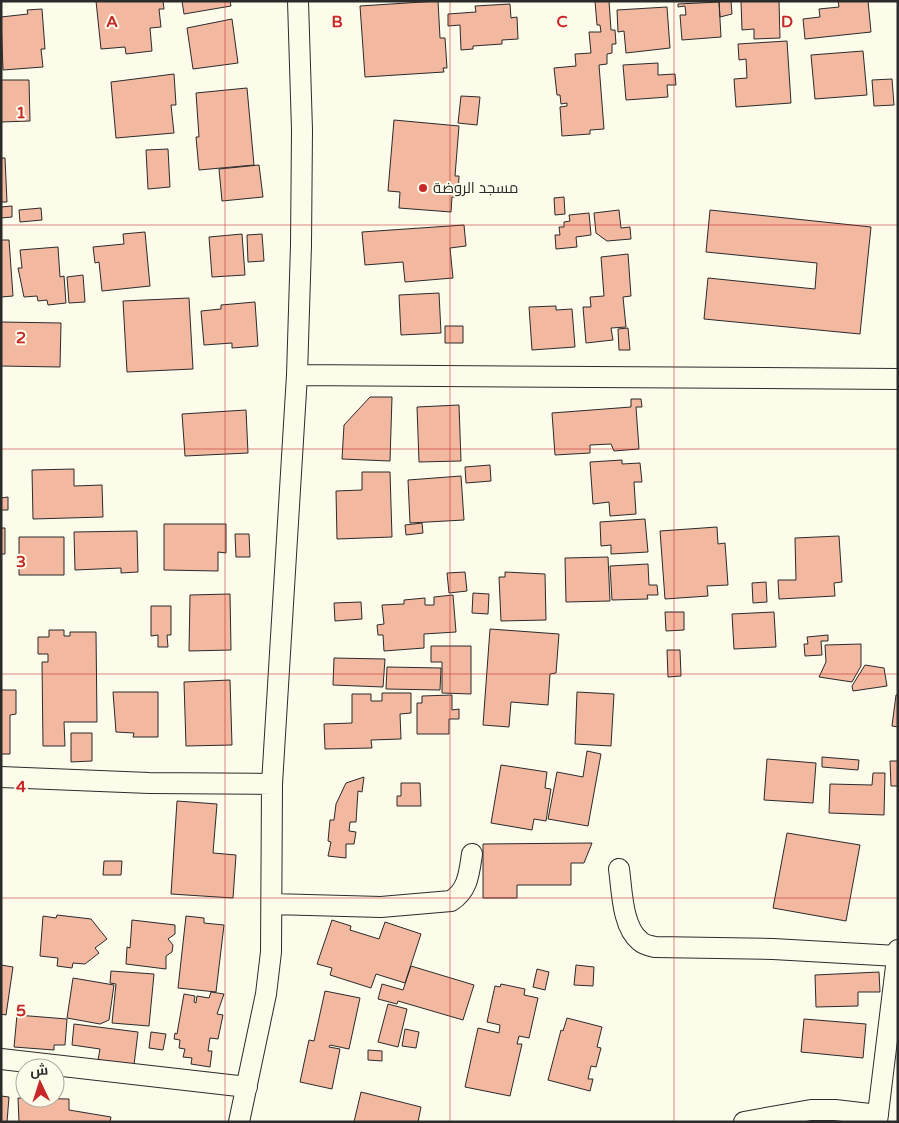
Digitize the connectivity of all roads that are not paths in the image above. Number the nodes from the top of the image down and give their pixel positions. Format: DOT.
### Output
graph roads {
  1 [pos="298,1"];
  2 [pos="297,375"];
  3 [pos="898,379"];
  4 [pos="1,777"];
  5 [pos="272,784"];
  6 [pos="472,854"];
  7 [pos="619,869"];
  8 [pos="272,904"];
  9 [pos="897,953"];
  10 [pos="1,1059"];
  11 [pos="247,1087"];
  12 [pos="878,1118"];
  13 [pos="240,1122"];
  14 [pos="744,1122"];
  1 -- 2 [label="street"];
  2 -- 3 [label="street"];
  2 -- 5 [label="street"];
  4 -- 5 [label="street"];
  5 -- 8 [label="street"];
  6 -- 8 [label="street"];
  7 -- 9 [label="street"];
  8 -- 11 [label="street"];
  9 -- 12 [label="street"];
  10 -- 11 [label="street"];
  11 -- 13 [label="street"];
  12 -- 14 [label="street"];
}
